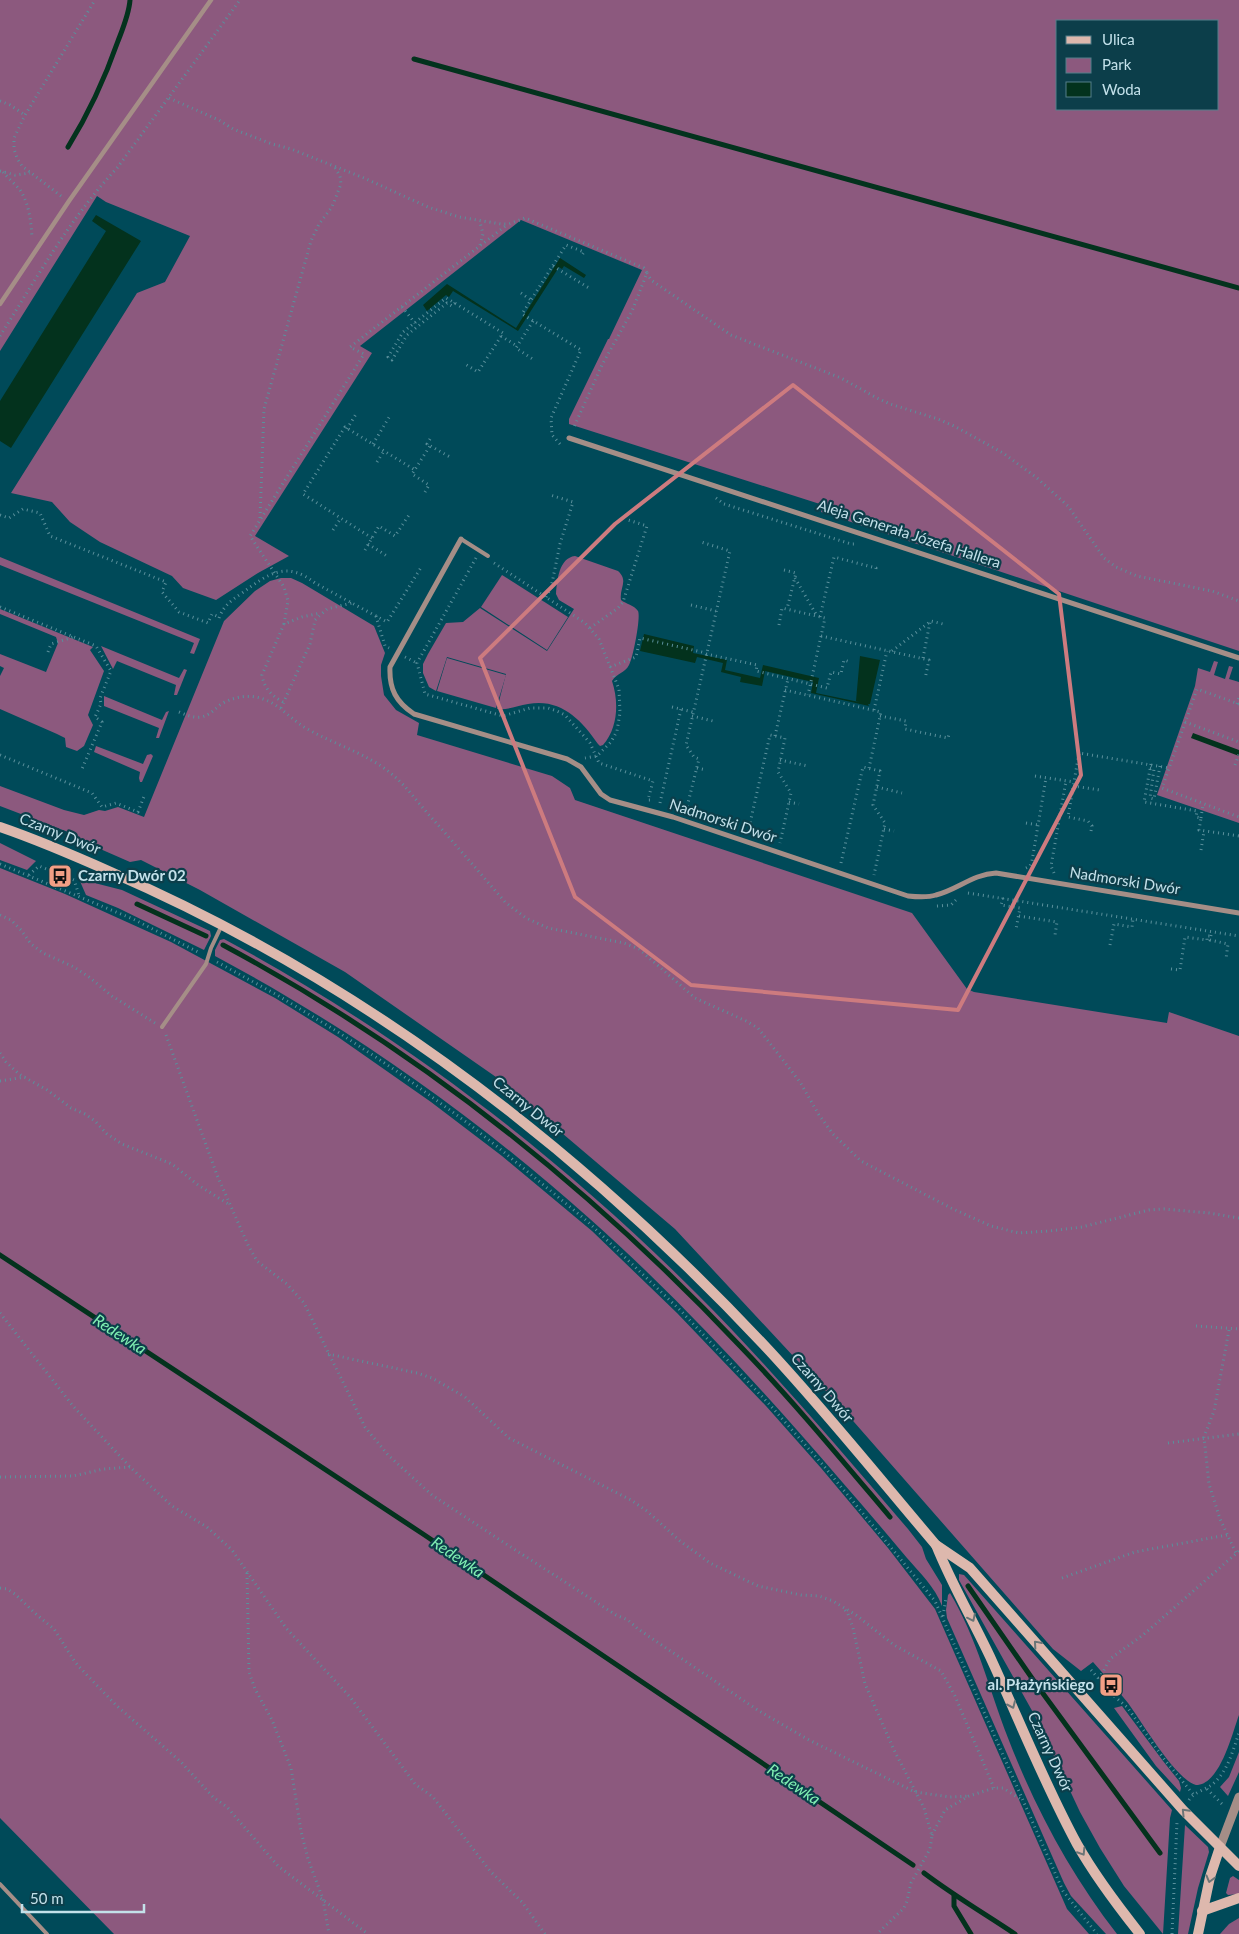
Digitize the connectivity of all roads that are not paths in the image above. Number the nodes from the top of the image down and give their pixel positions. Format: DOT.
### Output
graph roads {
  1 [pos="211,0"];
  2 [pos="0,304"];
  3 [pos="569,438"];
  4 [pos="461,539"];
  5 [pos="488,556"];
  6 [pos="1239,658"];
  7 [pos="0,827"];
  8 [pos="1239,913"];
  9 [pos="223,924"];
  10 [pos="162,1028"];
  11 [pos="936,1545"];
  12 [pos="1239,1797"];
  13 [pos="1220,1847"];
  14 [pos="1239,1866"];
  15 [pos="0,1884"];
  16 [pos="1239,1898"];
  17 [pos="1202,1911"];
  18 [pos="47,1934"];
  19 [pos="1140,1934"];
  20 [pos="1198,1934"];
  1 -- 2 [label="street"];
  3 -- 6 [label="street, Aleja Generała Józefa Hallera"];
  4 -- 5 [label="lane"];
  4 -- 8 [label="street, Nadmorski Dwór"];
  7 -- 9 [label="main road, Czarny Dwór"];
  9 -- 10 [label="lane"];
  9 -- 11 [label="main road, Czarny Dwór"];
  13 -- 11 [label="main road, Czarny Dwór, one-way"];
  11 -- 19 [label="main road, Czarny Dwór, one-way"];
  12 -- 13 [label="street"];
  13 -- 14 [label="main road, Czarny Dwór"];
  13 -- 17 [label="main road, one-way"];
  15 -- 18 [label="lane"];
  16 -- 17 [label="main road"];
  17 -- 20 [label="main road"];
}
